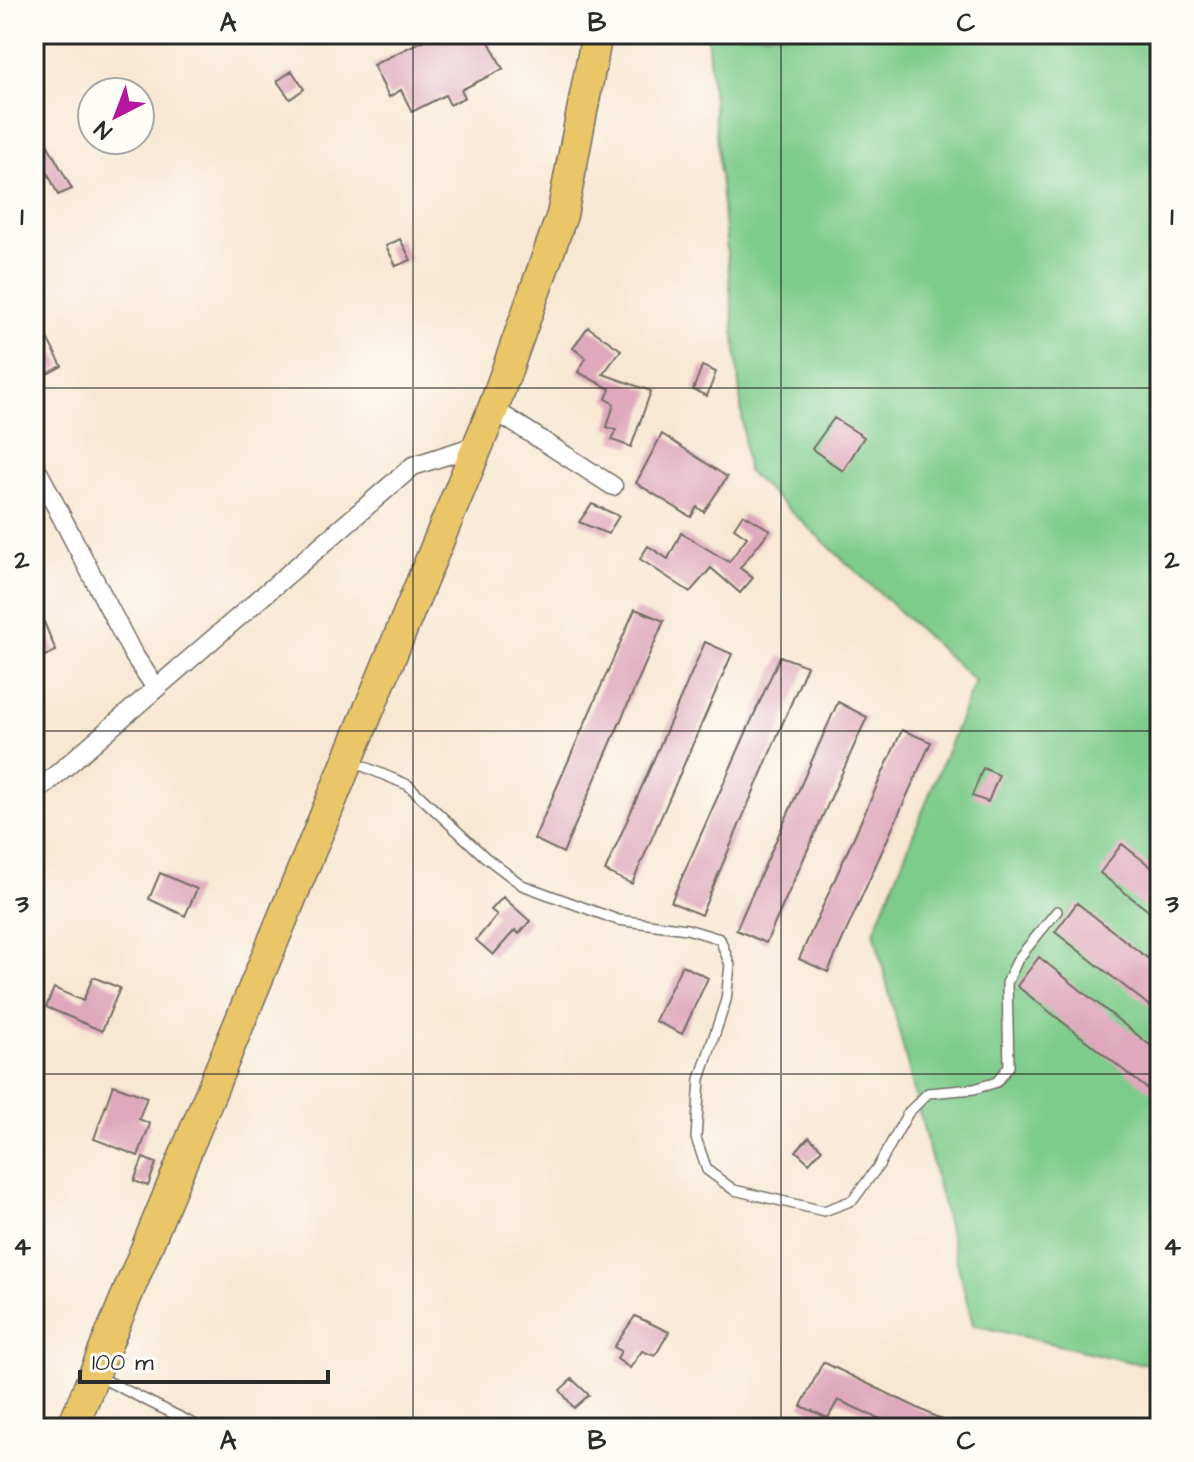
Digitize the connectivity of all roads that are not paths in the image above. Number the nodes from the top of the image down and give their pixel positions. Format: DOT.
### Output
graph roads {
  1 [pos="597,34"];
  2 [pos="493,409"];
  3 [pos="478,445"];
  4 [pos="34,464"];
  5 [pos="613,486"];
  6 [pos="156,688"];
  7 [pos="350,761"];
  8 [pos="34,794"];
  9 [pos="1057,911"];
  10 [pos="93,1374"];
  11 [pos="72,1428"];
  12 [pos="202,1428"];
  1 -- 2 [label="main road"];
  2 -- 3 [label="main road"];
  2 -- 5 [label="street"];
  3 -- 6 [label="street"];
  3 -- 7 [label="main road"];
  4 -- 6 [label="street"];
  6 -- 8 [label="street"];
  7 -- 9 [label="lane"];
  7 -- 10 [label="main road"];
  10 -- 11 [label="main road"];
  10 -- 12 [label="lane"];
}
